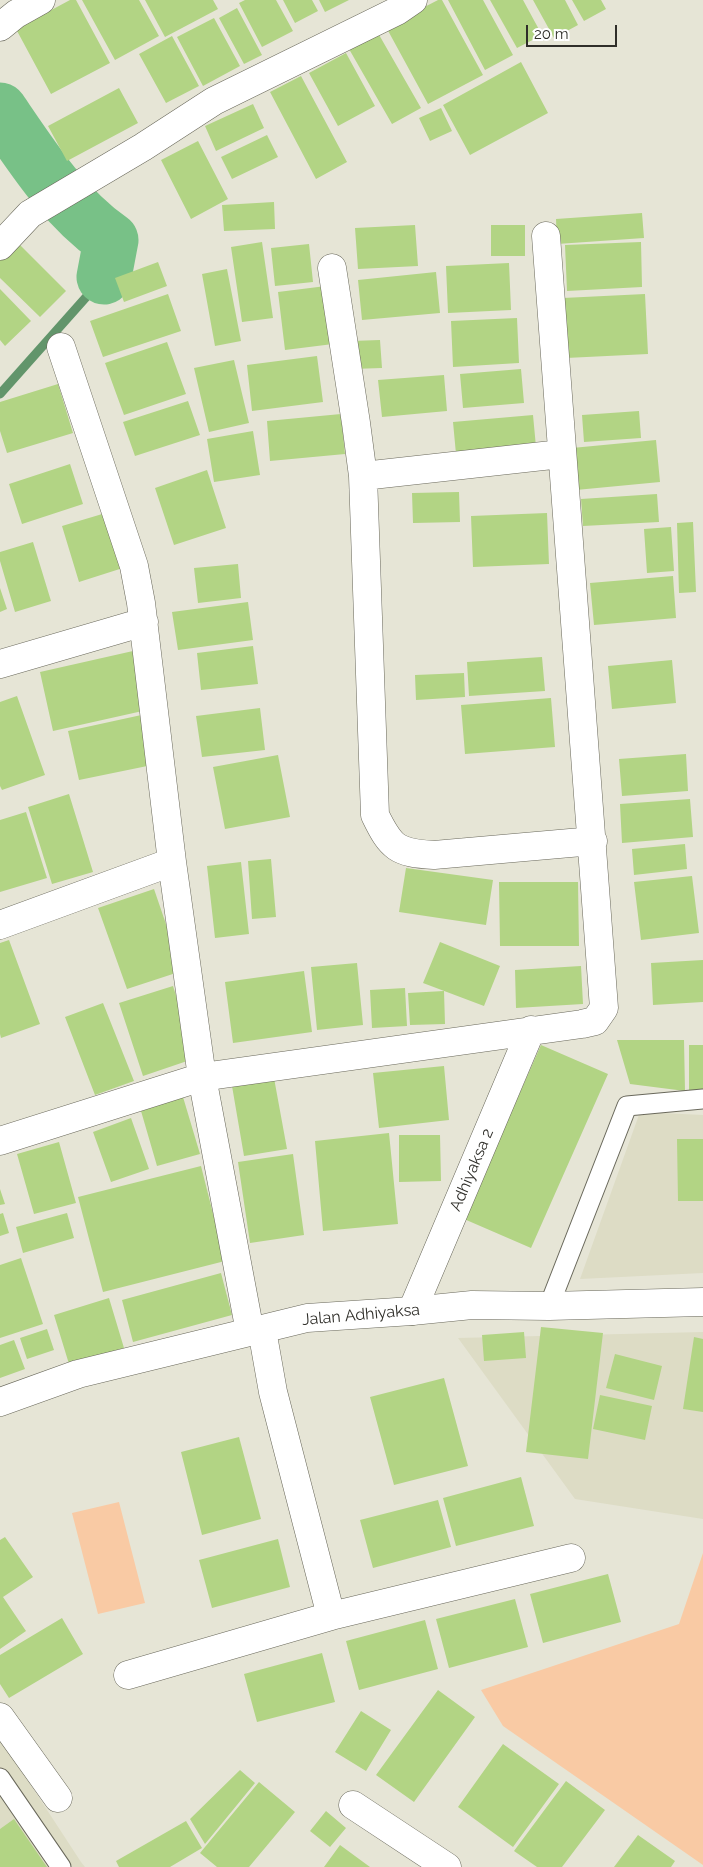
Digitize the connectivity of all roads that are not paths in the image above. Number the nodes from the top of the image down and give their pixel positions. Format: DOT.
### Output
graph roads {
  1 [pos="41,0"];
  2 [pos="413,0"];
  3 [pos="1,26"];
  4 [pos="546,236"];
  5 [pos="0,246"];
  6 [pos="332,268"];
  7 [pos="61,347"];
  8 [pos="561,454"];
  9 [pos="363,476"];
  10 [pos="144,622"];
  11 [pos="0,664"];
  12 [pos="593,841"];
  13 [pos="172,862"];
  14 [pos="0,925"];
  15 [pos="531,1030"];
  16 [pos="202,1077"];
  17 [pos="703,1099"];
  18 [pos="0,1141"];
  19 [pos="703,1302"];
  20 [pos="549,1306"];
  21 [pos="412,1311"];
  22 [pos="256,1331"];
  23 [pos="0,1402"];
  24 [pos="571,1558"];
  25 [pos="331,1616"];
  26 [pos="128,1675"];
  27 [pos="0,1717"];
  28 [pos="0,1778"];
  29 [pos="58,1798"];
  30 [pos="353,1806"];
  31 [pos="61,1867"];
  32 [pos="447,1867"];
  1 -- 3 [label="street"];
  2 -- 5 [label="street"];
  4 -- 8 [label="street"];
  6 -- 9 [label="street"];
  7 -- 10 [label="street"];
  8 -- 9 [label="street"];
  8 -- 12 [label="street"];
  9 -- 12 [label="street"];
  10 -- 11 [label="street"];
  10 -- 13 [label="street"];
  12 -- 15 [label="street"];
  13 -- 14 [label="street"];
  13 -- 16 [label="street"];
  15 -- 16 [label="street"];
  15 -- 21 [label="street, Adhiyaksa 2"];
  16 -- 18 [label="street"];
  16 -- 22 [label="street"];
  17 -- 20 [label="lane"];
  19 -- 20 [label="street, Jalan Adhiyaksa"];
  20 -- 21 [label="street, Jalan Adhiyaksa"];
  21 -- 22 [label="street, Jalan Adhiyaksa"];
  22 -- 23 [label="street, Jalan Adhiyaksa"];
  22 -- 25 [label="street"];
  24 -- 25 [label="street"];
  25 -- 26 [label="street"];
  27 -- 29 [label="street"];
  28 -- 31 [label="lane"];
  30 -- 32 [label="street"];
}
